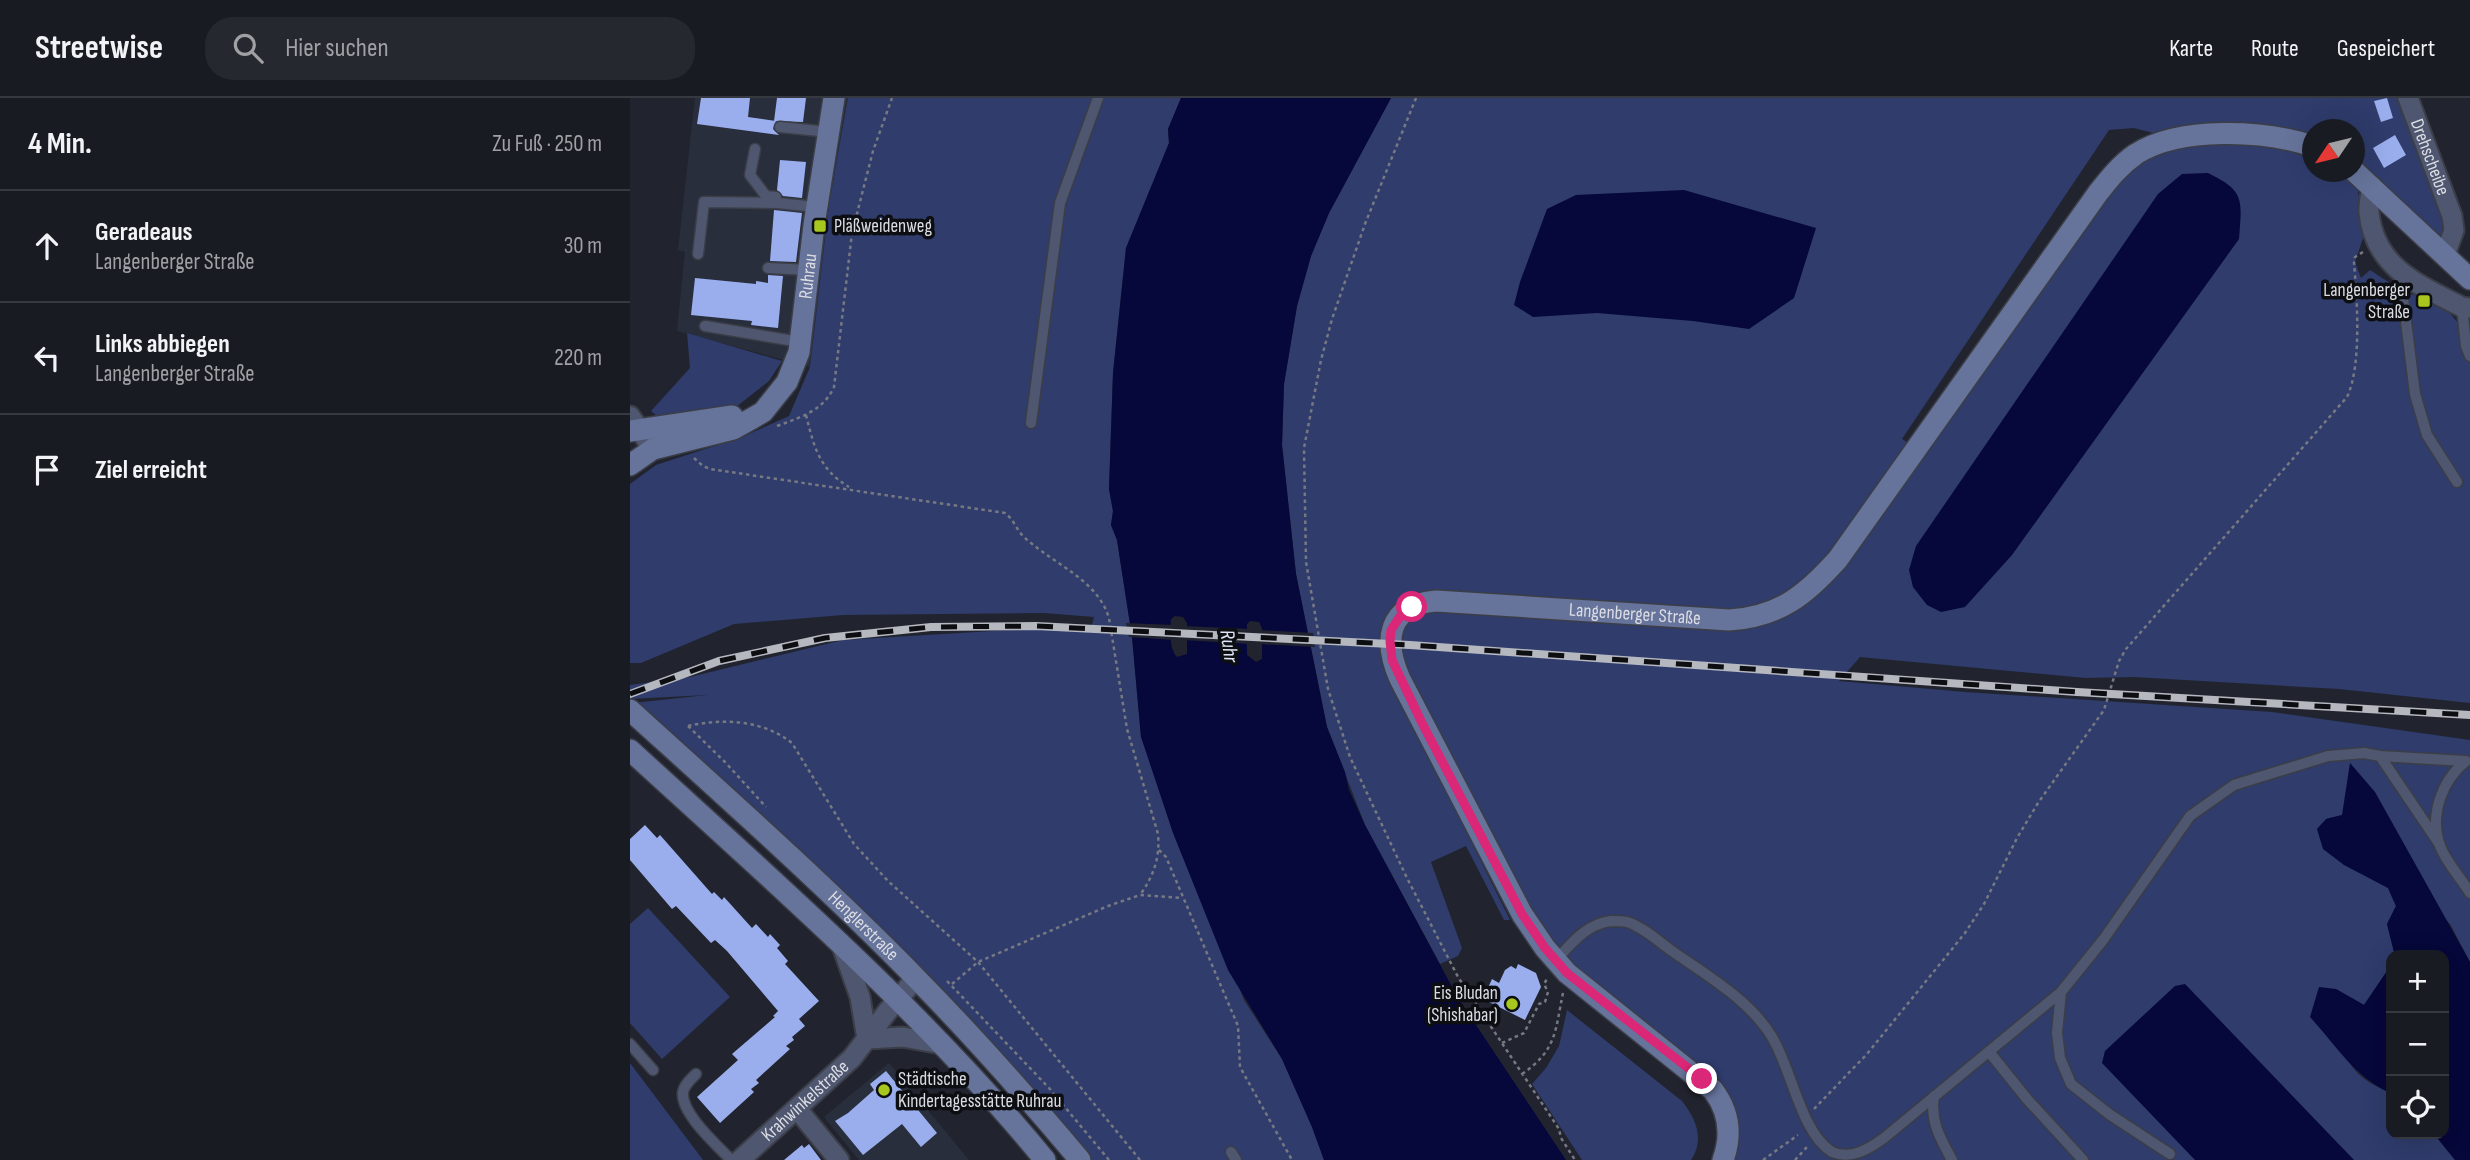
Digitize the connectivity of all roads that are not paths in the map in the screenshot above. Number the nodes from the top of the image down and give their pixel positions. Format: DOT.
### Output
graph roads {
  1 [pos="834,98"];
  2 [pos="1098,98"];
  3 [pos="2408,98"];
  4 [pos="2422,98"];
  5 [pos="780,127"];
  6 [pos="829,132"];
  7 [pos="2424,141"];
  8 [pos="2302,144"];
  9 [pos="755,149"];
  10 [pos="2365,181"];
  11 [pos="2372,186"];
  12 [pos="818,203"];
  13 [pos="698,254"];
  14 [pos="2445,256"];
  15 [pos="768,268"];
  16 [pos="809,270"];
  17 [pos="2405,277"];
  18 [pos="2470,279"];
  19 [pos="2466,307"];
  20 [pos="705,326"];
  21 [pos="800,343"];
  22 [pos="2470,356"];
  23 [pos="770,403"];
  24 [pos="1031,423"];
  25 [pos="633,426"];
  26 [pos="653,449"];
  27 [pos="630,465"];
  28 [pos="2457,482"];
  29 [pos="630,710"];
  30 [pos="630,750"];
  31 [pos="2380,756"];
  32 [pos="2468,760"];
  33 [pos="2440,845"];
  34 [pos="2470,893"];
  35 [pos="842,945"];
  36 [pos="1561,967"];
  37 [pos="916,978"];
  38 [pos="2061,992"];
  39 [pos="897,1000"];
  40 [pos="867,1039"];
  41 [pos="630,1044"];
  42 [pos="941,1044"];
  43 [pos="1990,1053"];
  44 [pos="653,1070"];
  45 [pos="695,1074"];
  46 [pos="1934,1096"];
  47 [pos="798,1110"];
  48 [pos="2170,1154"];
  49 [pos="732,1160"];
  50 [pos="740,1160"];
  51 [pos="839,1160"];
  52 [pos="1045,1160"];
  53 [pos="1080,1160"];
  54 [pos="1723,1160"];
  55 [pos="1952,1160"];
  56 [pos="2083,1160"];
  1 -- 6 [label="main road, Ruhrau"];
  2 -- 24 [label="lane"];
  3 -- 7 [label="street, Drehscheibe"];
  4 -- 7 [label="street"];
  5 -- 6 [label="lane"];
  6 -- 12 [label="main road, Ruhrau"];
  7 -- 14 [label="street, Drehscheibe"];
  8 -- 36 [label="main road, Langenberger Straße"];
  9 -- 12 [label="lane"];
  10 -- 11 [label="main road"];
  11 -- 14 [label="main road"];
  11 -- 17 [label="street"];
  12 -- 13 [label="lane"];
  12 -- 16 [label="main road, Ruhrau"];
  14 -- 18 [label="main road"];
  15 -- 16 [label="lane"];
  16 -- 21 [label="main road, Ruhrau"];
  17 -- 19 [label="street"];
  17 -- 28 [label="lane"];
  19 -- 22 [label="lane"];
  20 -- 21 [label="lane"];
  21 -- 23 [label="main road, Ruhrau"];
  23 -- 25 [label="main road"];
  23 -- 26 [label="main road, Ruhrau"];
  25 -- 26 [label="street"];
  26 -- 27 [label="main road, Ruhrau"];
  29 -- 37 [label="main road, Henglerstraße"];
  30 -- 35 [label="main road, Henglerstraße"];
  31 -- 32 [label="lane"];
  31 -- 33 [label="lane"];
  31 -- 38 [label="lane"];
  32 -- 33 [label="lane"];
  33 -- 34 [label="lane"];
  35 -- 39 [label="main road, Henglerstraße"];
  35 -- 40 [label="street"];
  36 -- 46 [label="lane"];
  36 -- 54 [label="main road, Langenberger Straße"];
  37 -- 39 [label="street, Krahwinkelstraße"];
  37 -- 53 [label="main road, Henglerstraße"];
  38 -- 43 [label="lane"];
  38 -- 48 [label="lane"];
  39 -- 40 [label="street, Krahwinkelstraße"];
  39 -- 42 [label="main road, Henglerstraße"];
  40 -- 42 [label="street"];
  40 -- 47 [label="street, Krahwinkelstraße"];
  41 -- 44 [label="lane"];
  42 -- 52 [label="main road, Henglerstraße"];
  43 -- 46 [label="lane"];
  43 -- 56 [label="lane"];
  45 -- 49 [label="lane"];
  46 -- 55 [label="lane"];
  47 -- 50 [label="street, Krahwinkelstraße"];
  47 -- 51 [label="street"];
}
